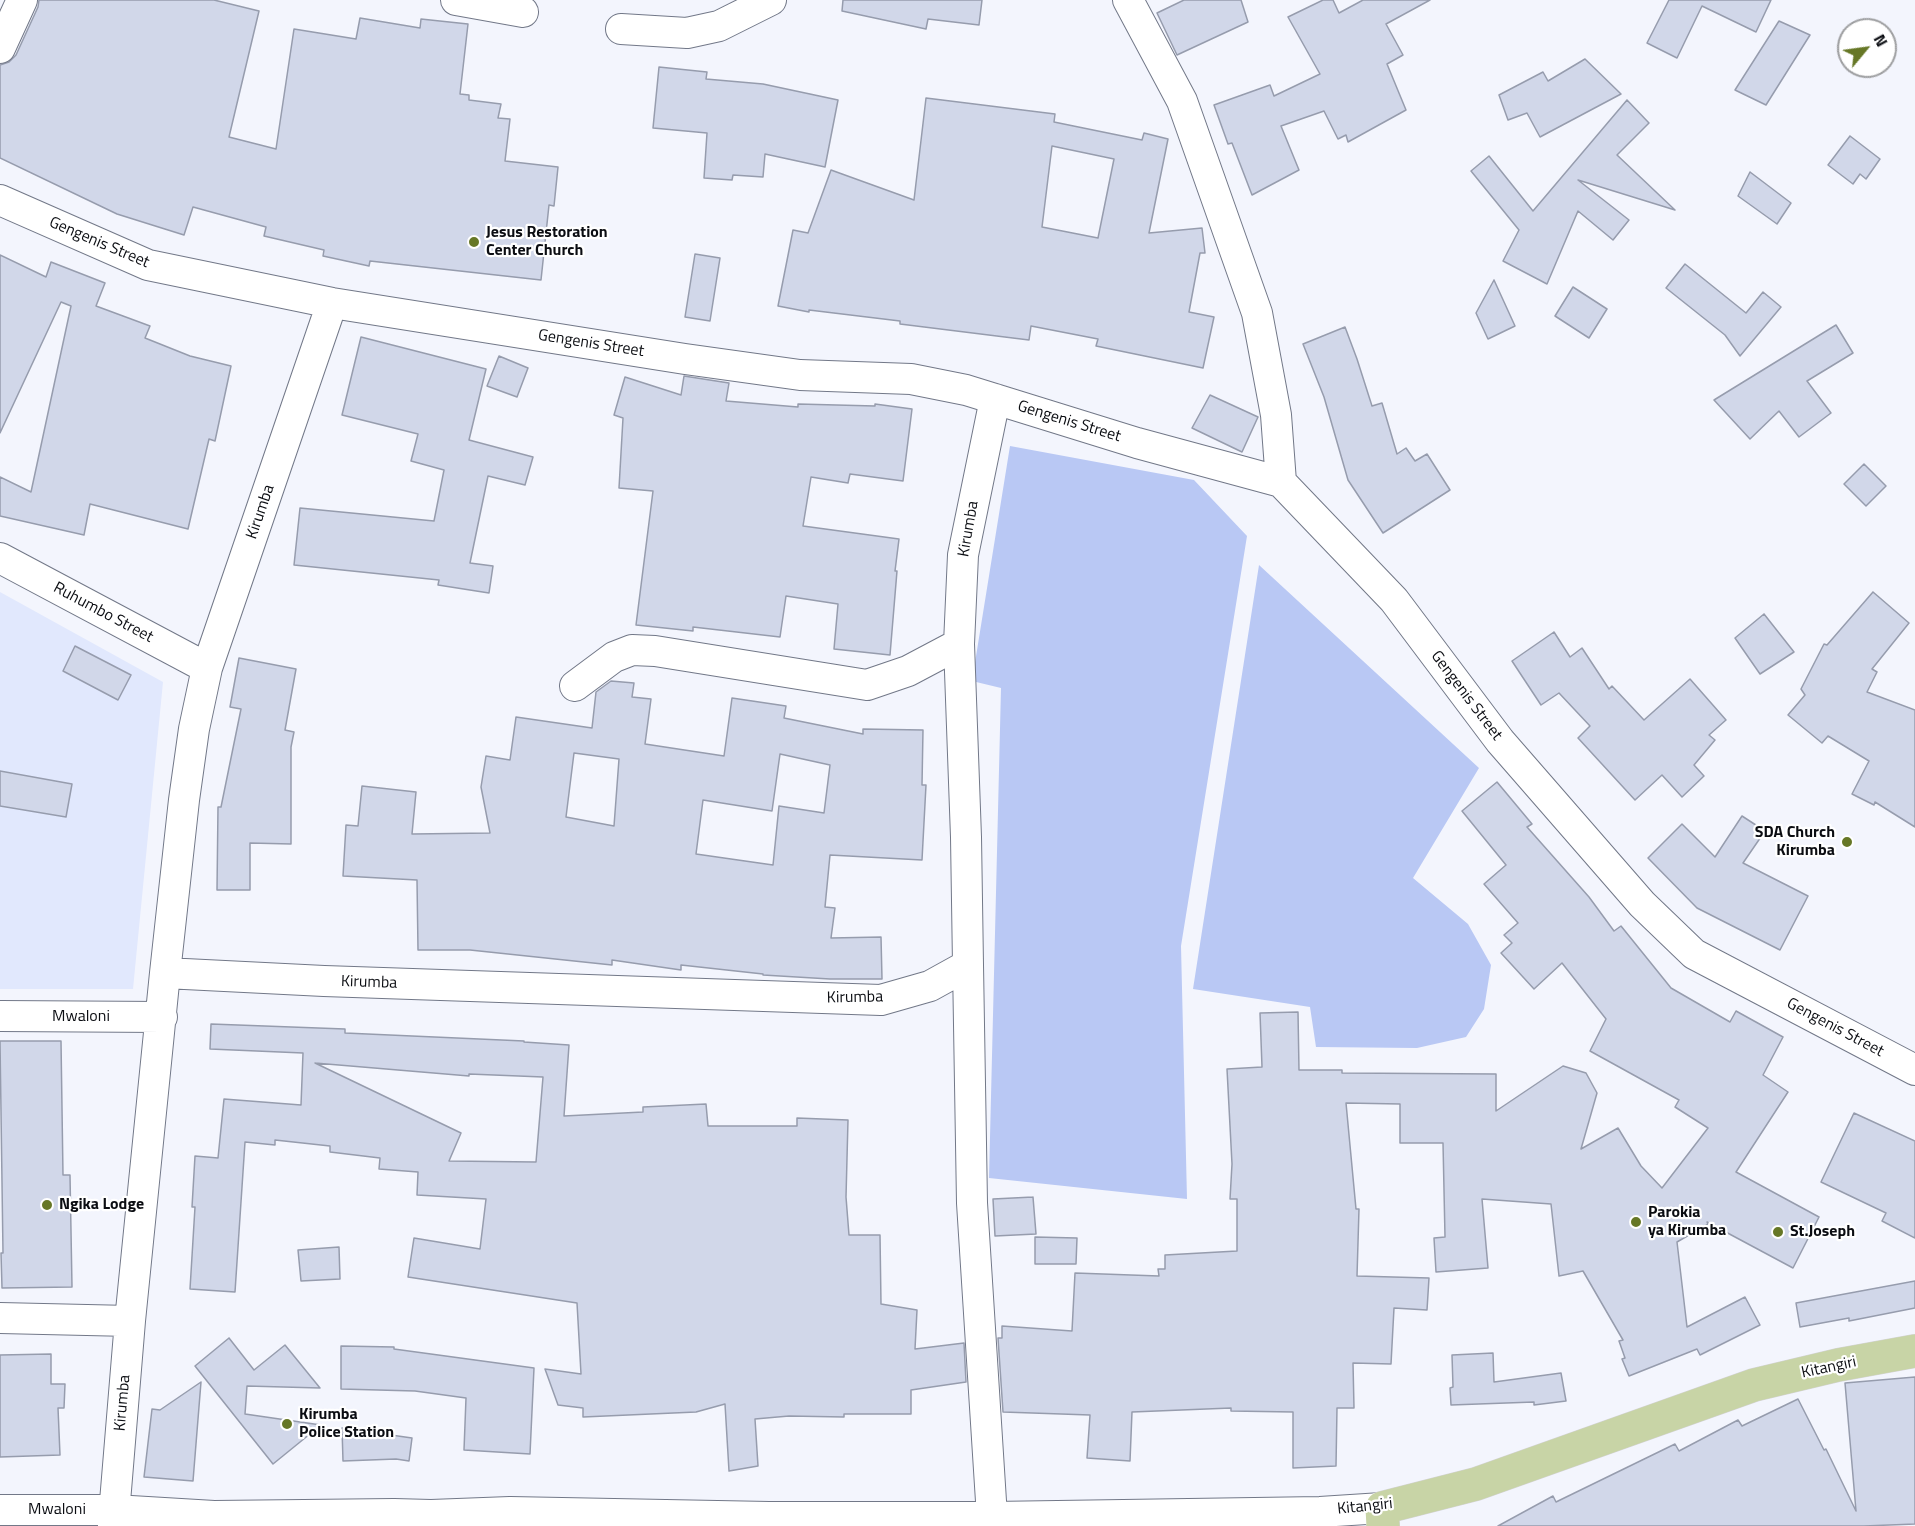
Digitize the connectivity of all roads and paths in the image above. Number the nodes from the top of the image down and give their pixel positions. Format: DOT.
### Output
graph roads {
  1 [pos="22,0"];
  2 [pos="456,0"];
  3 [pos="771,0"];
  4 [pos="1128,0"];
  5 [pos="523,12"];
  6 [pos="621,29"];
  7 [pos="0,48"];
  8 [pos="0,200"];
  9 [pos="332,303"];
  10 [pos="995,399"];
  11 [pos="1281,482"];
  12 [pos="0,558"];
  13 [pos="959,644"];
  14 [pos="207,668"];
  15 [pos="575,686"];
  16 [pos="968,965"];
  17 [pos="165,973"];
  18 [pos="0,1016"];
  19 [pos="162,1017"];
  20 [pos="1915,1070"];
  21 [pos="0,1318"];
  22 [pos="130,1321"];
  23 [pos="1915,1351"];
  24 [pos="0,1510"];
  25 [pos="992,1517"];
  26 [pos="1382,1517"];
  27 [pos="114,1518"];
  28 [pos="432,1520"];
  1 -- 7 [label="street"];
  2 -- 5 [label="street"];
  3 -- 6 [label="street"];
  4 -- 11 [label="street"];
  8 -- 9 [label="street, Gengenis Street"];
  9 -- 10 [label="street, Gengenis Street"];
  9 -- 14 [label="street, Kirumba"];
  10 -- 11 [label="street, Gengenis Street"];
  10 -- 13 [label="street, Kirumba"];
  11 -- 20 [label="street, Gengenis Street"];
  12 -- 14 [label="street, Ruhumbo Street"];
  13 -- 15 [label="street"];
  13 -- 16 [label="street, Kirumba"];
  14 -- 17 [label="street, Kirumba"];
  16 -- 17 [label="street, Kirumba"];
  16 -- 25 [label="street"];
  17 -- 19 [label="street, Kirumba"];
  18 -- 19 [label="street, Mwaloni"];
  19 -- 22 [label="street, Kirumba"];
  21 -- 22 [label="street"];
  22 -- 27 [label="street, Kirumba"];
  23 -- 26 [label="main road, Kitangiri"];
  24 -- 27 [label="street, Mwaloni"];
  25 -- 26 [label="street, Kitangiri"];
  25 -- 28 [label="street, Kitangiri"];
  27 -- 28 [label="street, Mwaloni"];
}
